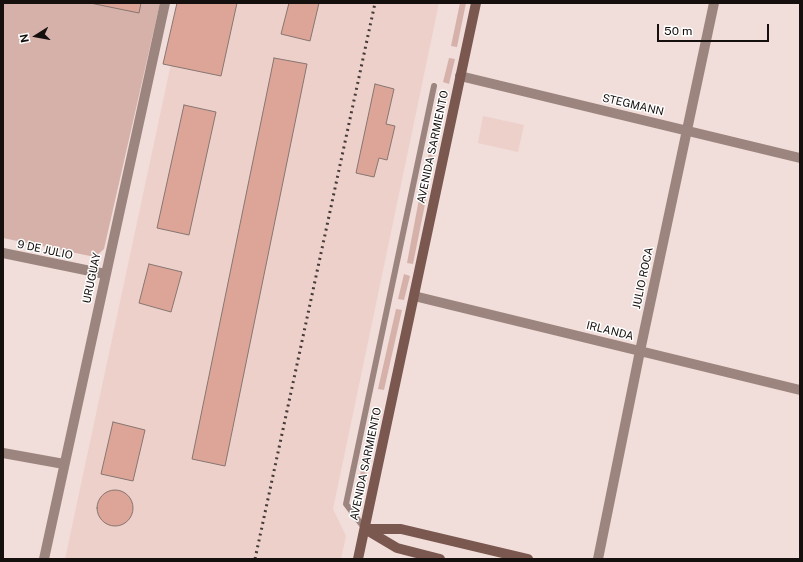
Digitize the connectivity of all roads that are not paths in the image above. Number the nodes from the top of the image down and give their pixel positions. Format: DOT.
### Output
graph roads {
  1 [pos="165,3"];
  2 [pos="476,3"];
  3 [pos="714,3"];
  4 [pos="460,76"];
  5 [pos="434,86"];
  6 [pos="688,131"];
  7 [pos="800,158"];
  8 [pos="3,253"];
  9 [pos="105,274"];
  10 [pos="414,296"];
  11 [pos="640,351"];
  12 [pos="800,390"];
  13 [pos="3,453"];
  14 [pos="64,464"];
  15 [pos="365,529"];
  16 [pos="44,559"];
  17 [pos="358,559"];
  18 [pos="440,559"];
  19 [pos="528,559"];
  20 [pos="598,559"];
  1 -- 9 [label="street, URUGUAY"];
  2 -- 4 [label="street, AVENIDA SARMIENTO"];
  3 -- 6 [label="street, JULIO ROCA"];
  4 -- 6 [label="street, STEGMANN"];
  4 -- 10 [label="street, AVENIDA SARMIENTO"];
  5 -- 15 [label="lane, AVENIDA SARMIENTO"];
  6 -- 7 [label="street, STEGMANN"];
  6 -- 11 [label="street, JULIO ROCA"];
  8 -- 9 [label="street, 9 DE JULIO"];
  9 -- 14 [label="street, URUGUAY"];
  10 -- 11 [label="street, IRLANDA"];
  10 -- 15 [label="street, AVENIDA SARMIENTO"];
  11 -- 12 [label="street, IRLANDA"];
  11 -- 20 [label="street, JULIO ROCA"];
  13 -- 14 [label="street"];
  14 -- 16 [label="street, URUGUAY"];
  15 -- 17 [label="street"];
  15 -- 18 [label="street"];
  15 -- 19 [label="street"];
}
